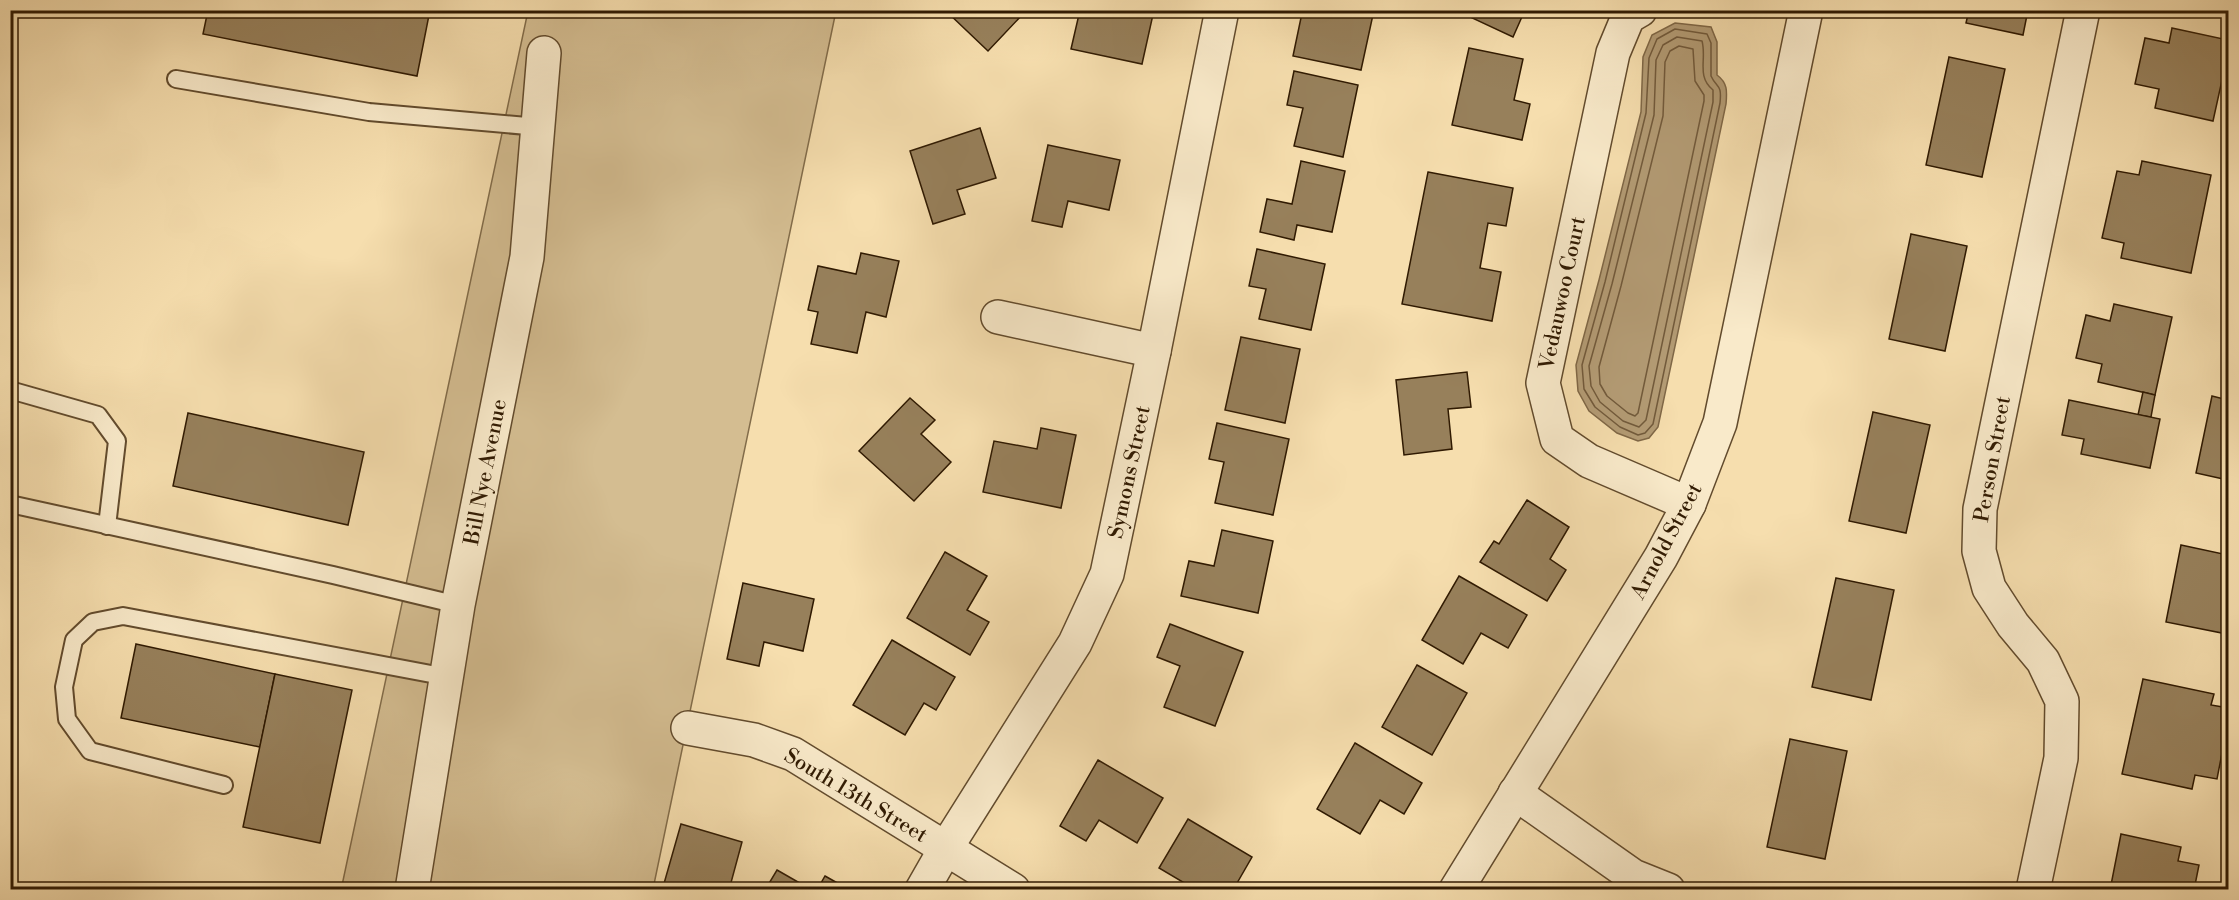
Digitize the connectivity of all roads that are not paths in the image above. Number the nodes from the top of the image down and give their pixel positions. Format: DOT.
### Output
graph roads {
  1 [pos="1222,10"];
  2 [pos="1641,10"];
  3 [pos="1806,10"];
  4 [pos="2083,10"];
  5 [pos="544,53"];
  6 [pos="176,79"];
  7 [pos="538,127"];
  8 [pos="998,317"];
  9 [pos="1154,351"];
  10 [pos="10,390"];
  11 [pos="10,504"];
  12 [pos="1689,504"];
  13 [pos="107,526"];
  14 [pos="458,605"];
  15 [pos="447,677"];
  16 [pos="688,728"];
  17 [pos="224,785"];
  18 [pos="1515,793"];
  19 [pos="946,848"];
  20 [pos="412,890"];
  21 [pos="922,890"];
  22 [pos="1013,890"];
  23 [pos="1456,890"];
  24 [pos="1668,890"];
  25 [pos="2033,890"];
  1 -- 9 [label="street, Symons Street"];
  2 -- 12 [label="street, Vedauwoo Court"];
  3 -- 12 [label="street, Arnold Street"];
  4 -- 25 [label="street, Person Street"];
  5 -- 7 [label="street, Bill Nye Avenue"];
  6 -- 7 [label="lane"];
  7 -- 14 [label="street, Bill Nye Avenue"];
  8 -- 9 [label="street"];
  9 -- 19 [label="street, Symons Street"];
  10 -- 13 [label="lane"];
  11 -- 13 [label="lane"];
  12 -- 18 [label="street, Arnold Street"];
  13 -- 14 [label="lane"];
  14 -- 15 [label="street, Bill Nye Avenue"];
  15 -- 17 [label="lane"];
  15 -- 20 [label="street, Bill Nye Avenue"];
  16 -- 19 [label="street, South 13th Street"];
  18 -- 23 [label="street, Arnold Street"];
  18 -- 24 [label="street"];
  19 -- 21 [label="street, Symons Street"];
  19 -- 22 [label="street, South 13th Street"];
}
